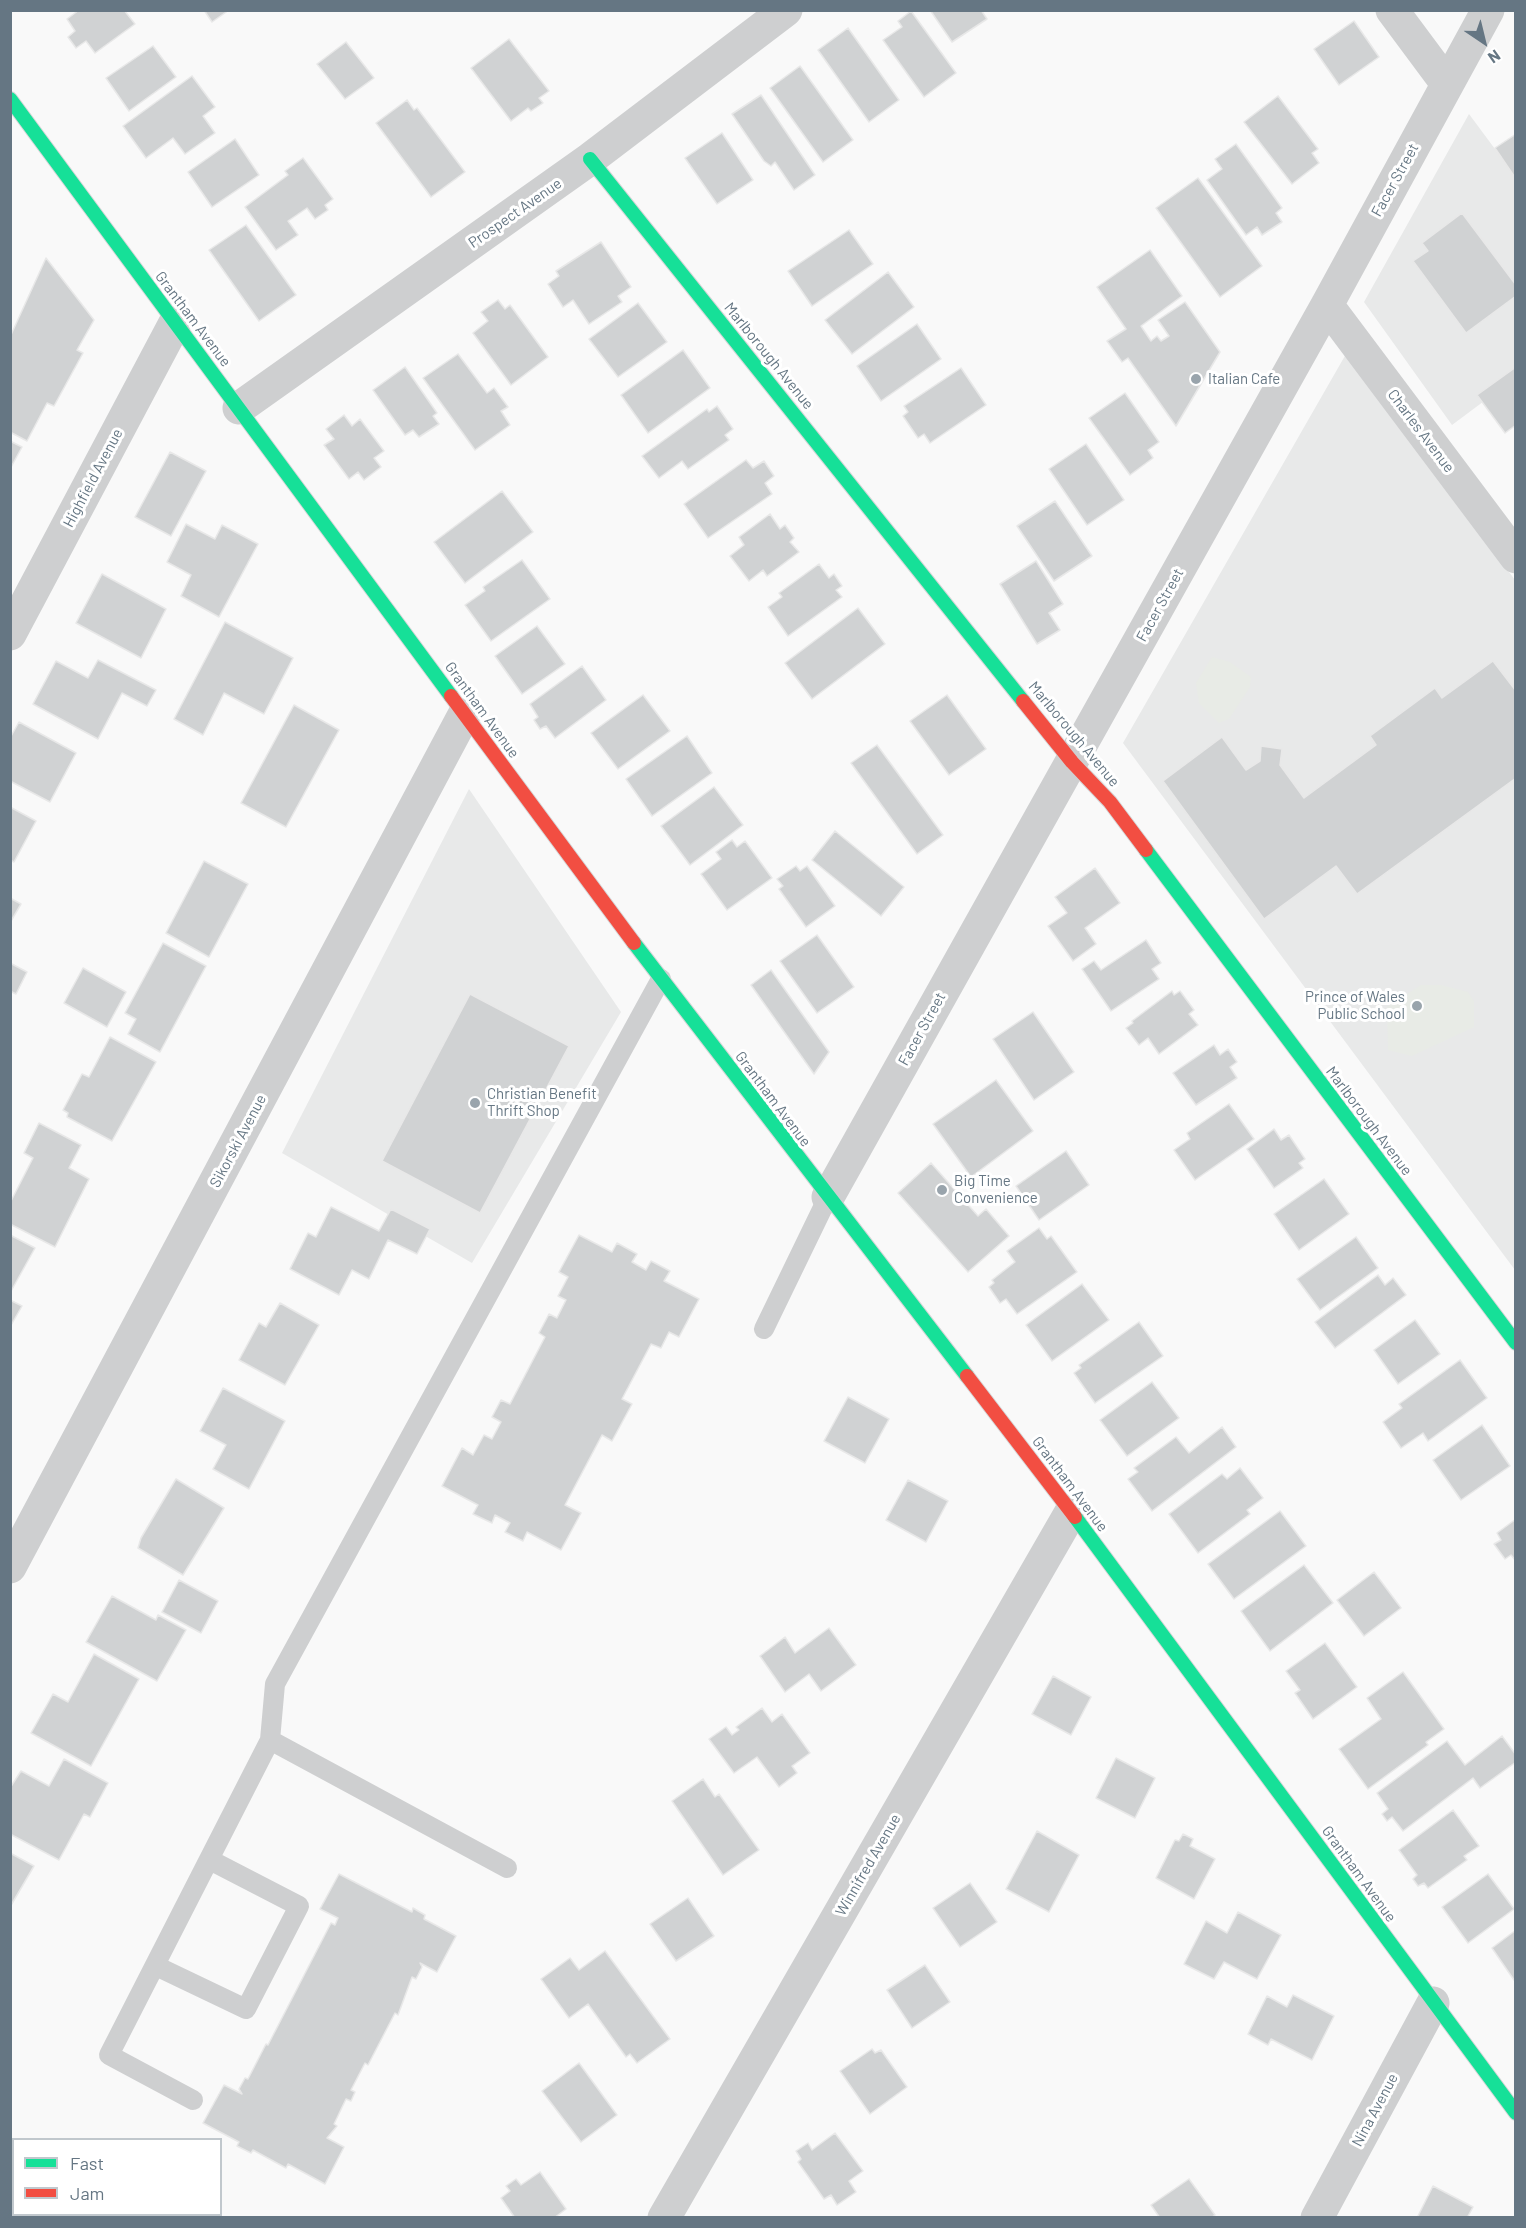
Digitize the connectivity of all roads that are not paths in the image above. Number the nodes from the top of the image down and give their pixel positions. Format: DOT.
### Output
graph roads {
  1 [pos="786,10"];
  2 [pos="1392,10"];
  3 [pos="1488,10"];
  4 [pos="1447,84"];
  5 [pos="10,99"];
  6 [pos="590,159"];
  7 [pos="1327,305"];
  8 [pos="175,323"];
  9 [pos="239,408"];
  10 [pos="1515,557"];
  11 [pos="10,633"];
  12 [pos="464,715"];
  13 [pos="1072,762"];
  14 [pos="661,979"];
  15 [pos="828,1197"];
  16 [pos="764,1329"];
  17 [pos="1515,1343"];
  18 [pos="1071,1512"];
  19 [pos="15,1550"];
  20 [pos="270,1740"];
  21 [pos="210,1860"];
  22 [pos="507,1868"];
  23 [pos="156,1966"];
  24 [pos="1433,2003"];
  25 [pos="193,2100"];
  26 [pos="1515,2113"];
  27 [pos="664,2217"];
  28 [pos="1317,2217"];
  1 -- 6 [label="street, Prospect Avenue"];
  2 -- 4 [label="street"];
  3 -- 4 [label="street, Facer Street"];
  4 -- 7 [label="street, Facer Street"];
  5 -- 8 [label="street, Grantham Avenue"];
  6 -- 9 [label="street, Prospect Avenue"];
  6 -- 13 [label="street, Marlborough Avenue"];
  7 -- 10 [label="street, Charles Avenue"];
  7 -- 13 [label="street, Facer Street"];
  8 -- 9 [label="street, Grantham Avenue"];
  8 -- 11 [label="street, Highfield Avenue"];
  9 -- 12 [label="street, Grantham Avenue"];
  12 -- 14 [label="street, Grantham Avenue"];
  12 -- 19 [label="street, Sikorski Avenue"];
  13 -- 15 [label="street, Facer Street"];
  13 -- 17 [label="street, Marlborough Avenue"];
  14 -- 15 [label="street, Grantham Avenue"];
  14 -- 20 [label="lane"];
  15 -- 16 [label="lane"];
  15 -- 18 [label="street, Grantham Avenue"];
  18 -- 24 [label="street, Grantham Avenue"];
  18 -- 27 [label="street, Winnifred Avenue"];
  20 -- 21 [label="lane"];
  20 -- 22 [label="lane"];
  21 -- 23 [label="lane"];
  21 -- 23 [label="lane"];
  23 -- 25 [label="lane"];
  24 -- 26 [label="street, Grantham Avenue"];
  24 -- 28 [label="street, Nina Avenue"];
}
